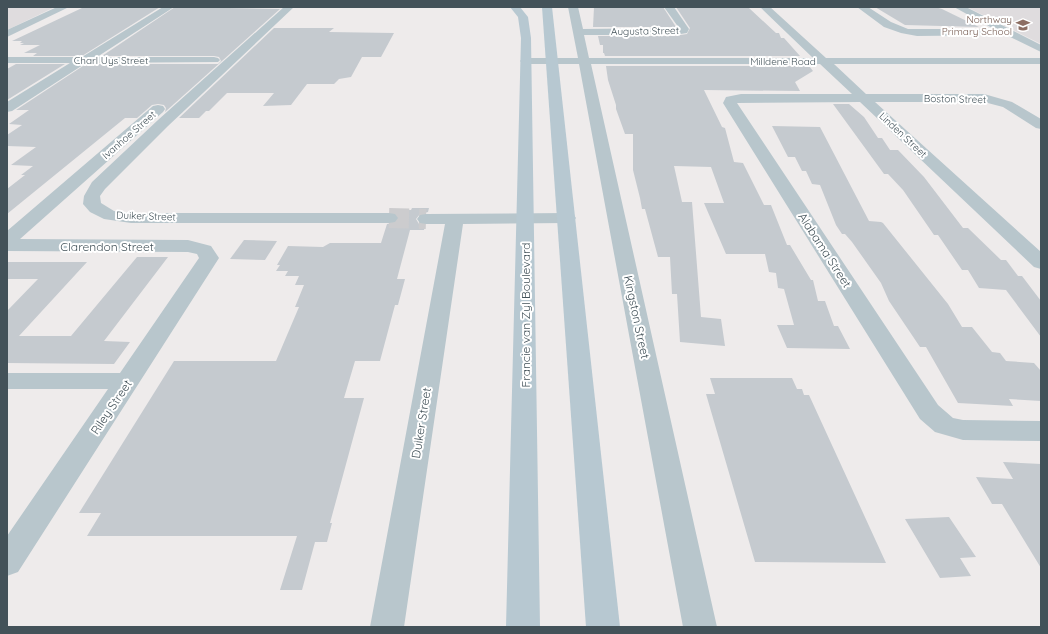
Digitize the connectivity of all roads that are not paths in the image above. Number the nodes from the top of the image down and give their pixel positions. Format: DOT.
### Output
graph roads {
  1 [pos="64,7"];
  2 [pos="169,7"];
  3 [pos="289,7"];
  4 [pos="515,7"];
  5 [pos="523,7"];
  6 [pos="547,7"];
  7 [pos="573,7"];
  8 [pos="669,7"];
  9 [pos="765,7"];
  10 [pos="862,7"];
  11 [pos="959,7"];
  12 [pos="251,28"];
  13 [pos="578,32"];
  14 [pos="1008,32"];
  15 [pos="7,34"];
  16 [pos="526,34"];
  17 [pos="1041,49"];
  18 [pos="7,60"];
  19 [pos="84,60"];
  20 [pos="214,60"];
  21 [pos="526,61"];
  22 [pos="552,61"];
  23 [pos="584,61"];
  24 [pos="824,61"];
  25 [pos="1041,61"];
  26 [pos="862,98"];
  27 [pos="7,108"];
  28 [pos="1041,125"];
  29 [pos="389,218"];
  30 [pos="525,218"];
  31 [pos="567,218"];
  32 [pos="426,219"];
  33 [pos="455,219"];
  34 [pos="7,241"];
  35 [pos="7,245"];
  36 [pos="205,250"];
  37 [pos="1041,263"];
  38 [pos="7,381"];
  39 [pos="128,382"];
  40 [pos="1041,431"];
  41 [pos="7,562"];
  42 [pos="387,627"];
  43 [pos="523,627"];
  44 [pos="603,627"];
  45 [pos="700,627"];
  1 -- 15 [label="street"];
  2 -- 19 [label="street"];
  3 -- 29 [label="street, Duiker Street"];
  4 -- 16 [label="main road, Francie van Zyl Boulevard"];
  5 -- 16 [label="main road"];
  6 -- 22 [label="main road"];
  7 -- 13 [label="street, Kingston Street"];
  8 -- 13 [label="street, Augusta Street"];
  9 -- 24 [label="street, Linden Street"];
  10 -- 14 [label="street"];
  11 -- 14 [label="street"];
  12 -- 20 [label="street, Ivanhoe Street"];
  13 -- 23 [label="street, Kingston Street"];
  14 -- 17 [label="street"];
  16 -- 21 [label="main road, Francie van Zyl Boulevard"];
  18 -- 19 [label="street, Charl Uys Street"];
  19 -- 20 [label="street, Charl Uys Street"];
  19 -- 27 [label="street"];
  20 -- 34 [label="street, Ivanhoe Street"];
  21 -- 22 [label="street, Milldene Road"];
  21 -- 30 [label="main road, Francie van Zyl Boulevard"];
  22 -- 23 [label="street, Milldene Road"];
  22 -- 31 [label="main road"];
  23 -- 24 [label="street, Milldene Road"];
  23 -- 45 [label="street, Kingston Street"];
  24 -- 25 [label="street, Milldene Road"];
  24 -- 26 [label="street, Linden Street"];
  26 -- 28 [label="street, Boston Street"];
  26 -- 37 [label="street, Linden Street"];
  26 -- 40 [label="street, Alabama Street"];
  30 -- 31 [label="street"];
  30 -- 33 [label="street"];
  30 -- 43 [label="main road, Francie van Zyl Boulevard"];
  31 -- 44 [label="main road"];
  32 -- 33 [label="street"];
  33 -- 42 [label="street, Duiker Street"];
  35 -- 36 [label="street, Clarendon Street"];
  36 -- 39 [label="street, Riley Street"];
  38 -- 39 [label="street"];
  39 -- 41 [label="street, Riley Street"];
}
